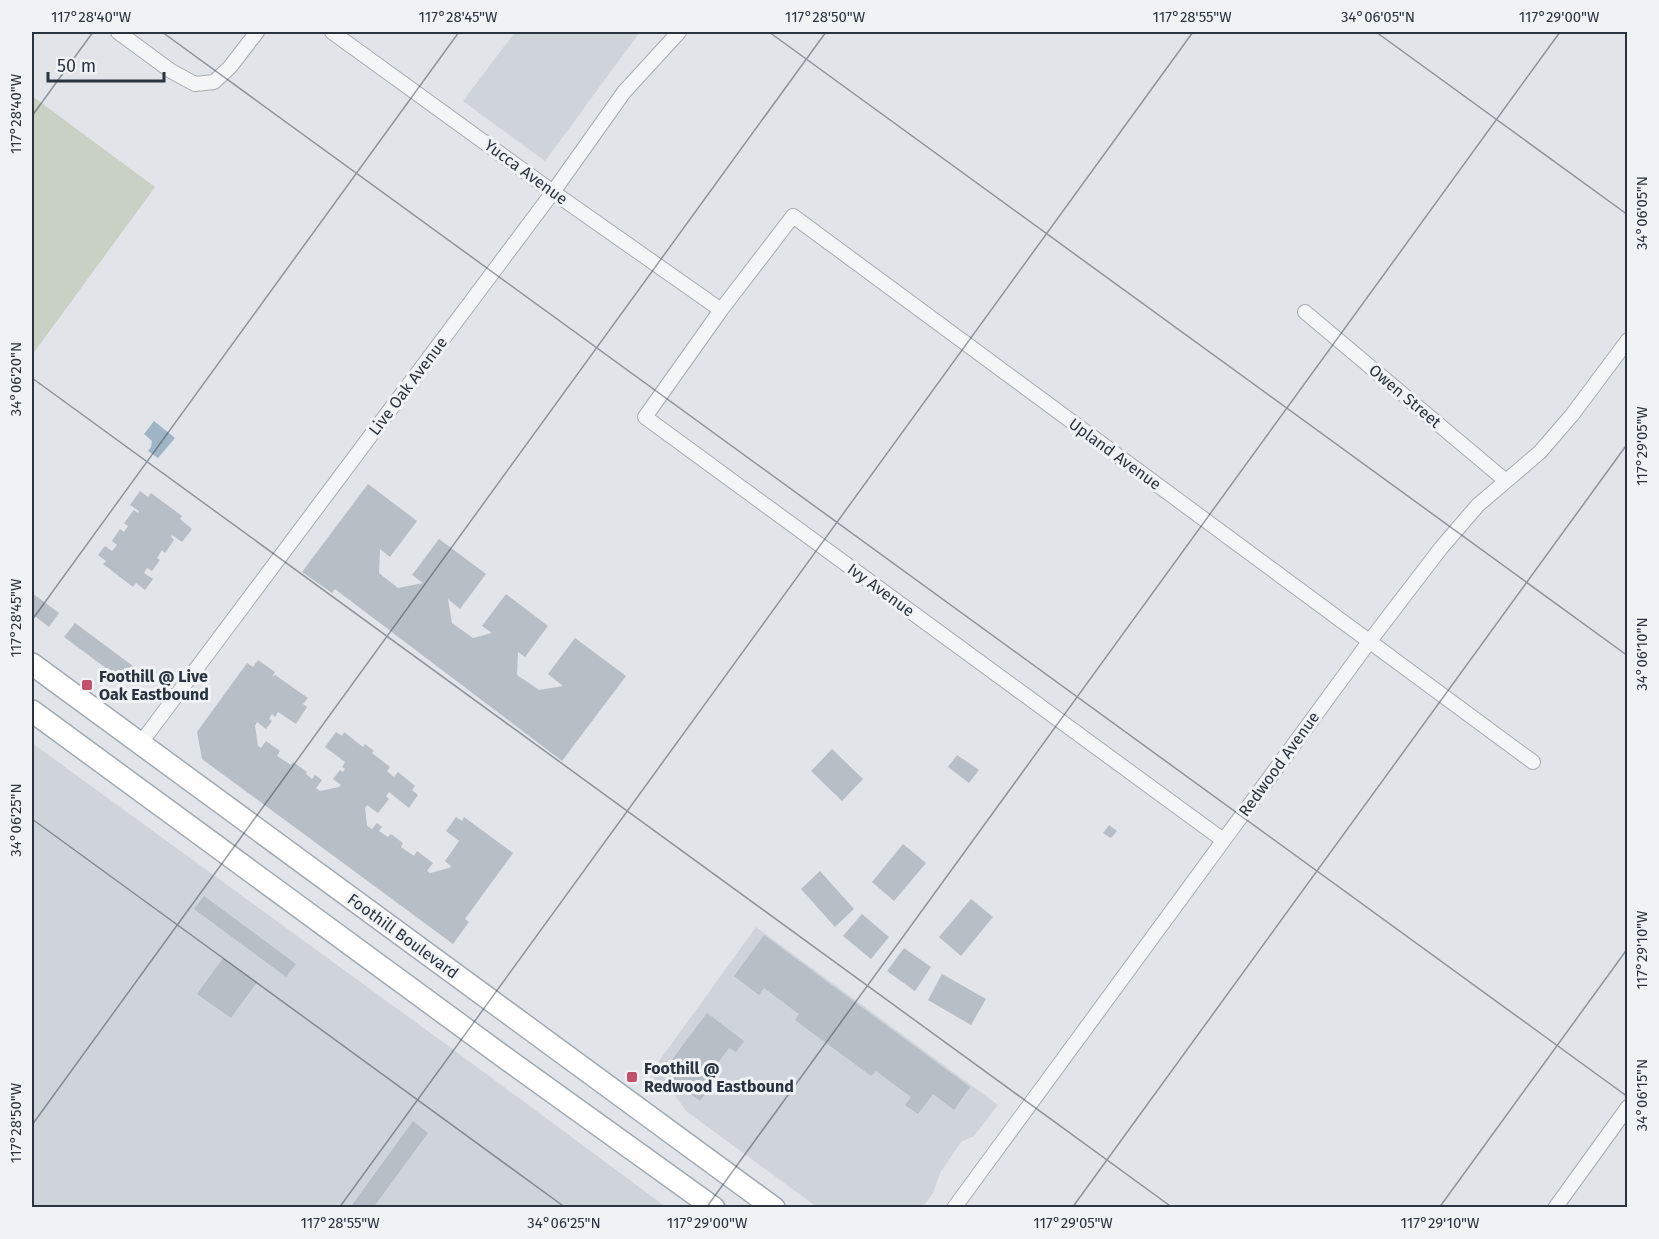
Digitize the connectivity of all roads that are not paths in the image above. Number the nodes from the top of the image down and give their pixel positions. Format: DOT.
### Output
graph roads {
  1 [pos="118,32"];
  2 [pos="257,32"];
  3 [pos="332,32"];
  4 [pos="679,32"];
  5 [pos="553,192"];
  6 [pos="721,310"];
  7 [pos="1305,312"];
  8 [pos="1628,340"];
  9 [pos="1506,481"];
  10 [pos="1369,642"];
  11 [pos="32,664"];
  12 [pos="32,711"];
  13 [pos="140,744"];
  14 [pos="1533,762"];
  15 [pos="1223,840"];
  16 [pos="1628,1107"];
  17 [pos="714,1208"];
  18 [pos="774,1208"];
  19 [pos="954,1208"];
  20 [pos="1555,1208"];
  1 -- 2 [label="street"];
  3 -- 5 [label="street, Yucca Avenue"];
  4 -- 5 [label="street, Live Oak Avenue"];
  5 -- 6 [label="street, Yucca Avenue"];
  5 -- 13 [label="street, Live Oak Avenue"];
  6 -- 10 [label="street, Upland Avenue"];
  6 -- 15 [label="street, Ivy Avenue"];
  7 -- 9 [label="street, Owen Street"];
  8 -- 9 [label="street, Redwood Avenue"];
  9 -- 10 [label="street, Redwood Avenue"];
  10 -- 14 [label="street, Upland Avenue"];
  10 -- 15 [label="street, Redwood Avenue"];
  11 -- 13 [label="main road, Foothill Boulevard"];
  12 -- 17 [label="main road"];
  13 -- 18 [label="main road, Foothill Boulevard"];
  15 -- 19 [label="street, Redwood Avenue"];
  16 -- 20 [label="street"];
}
